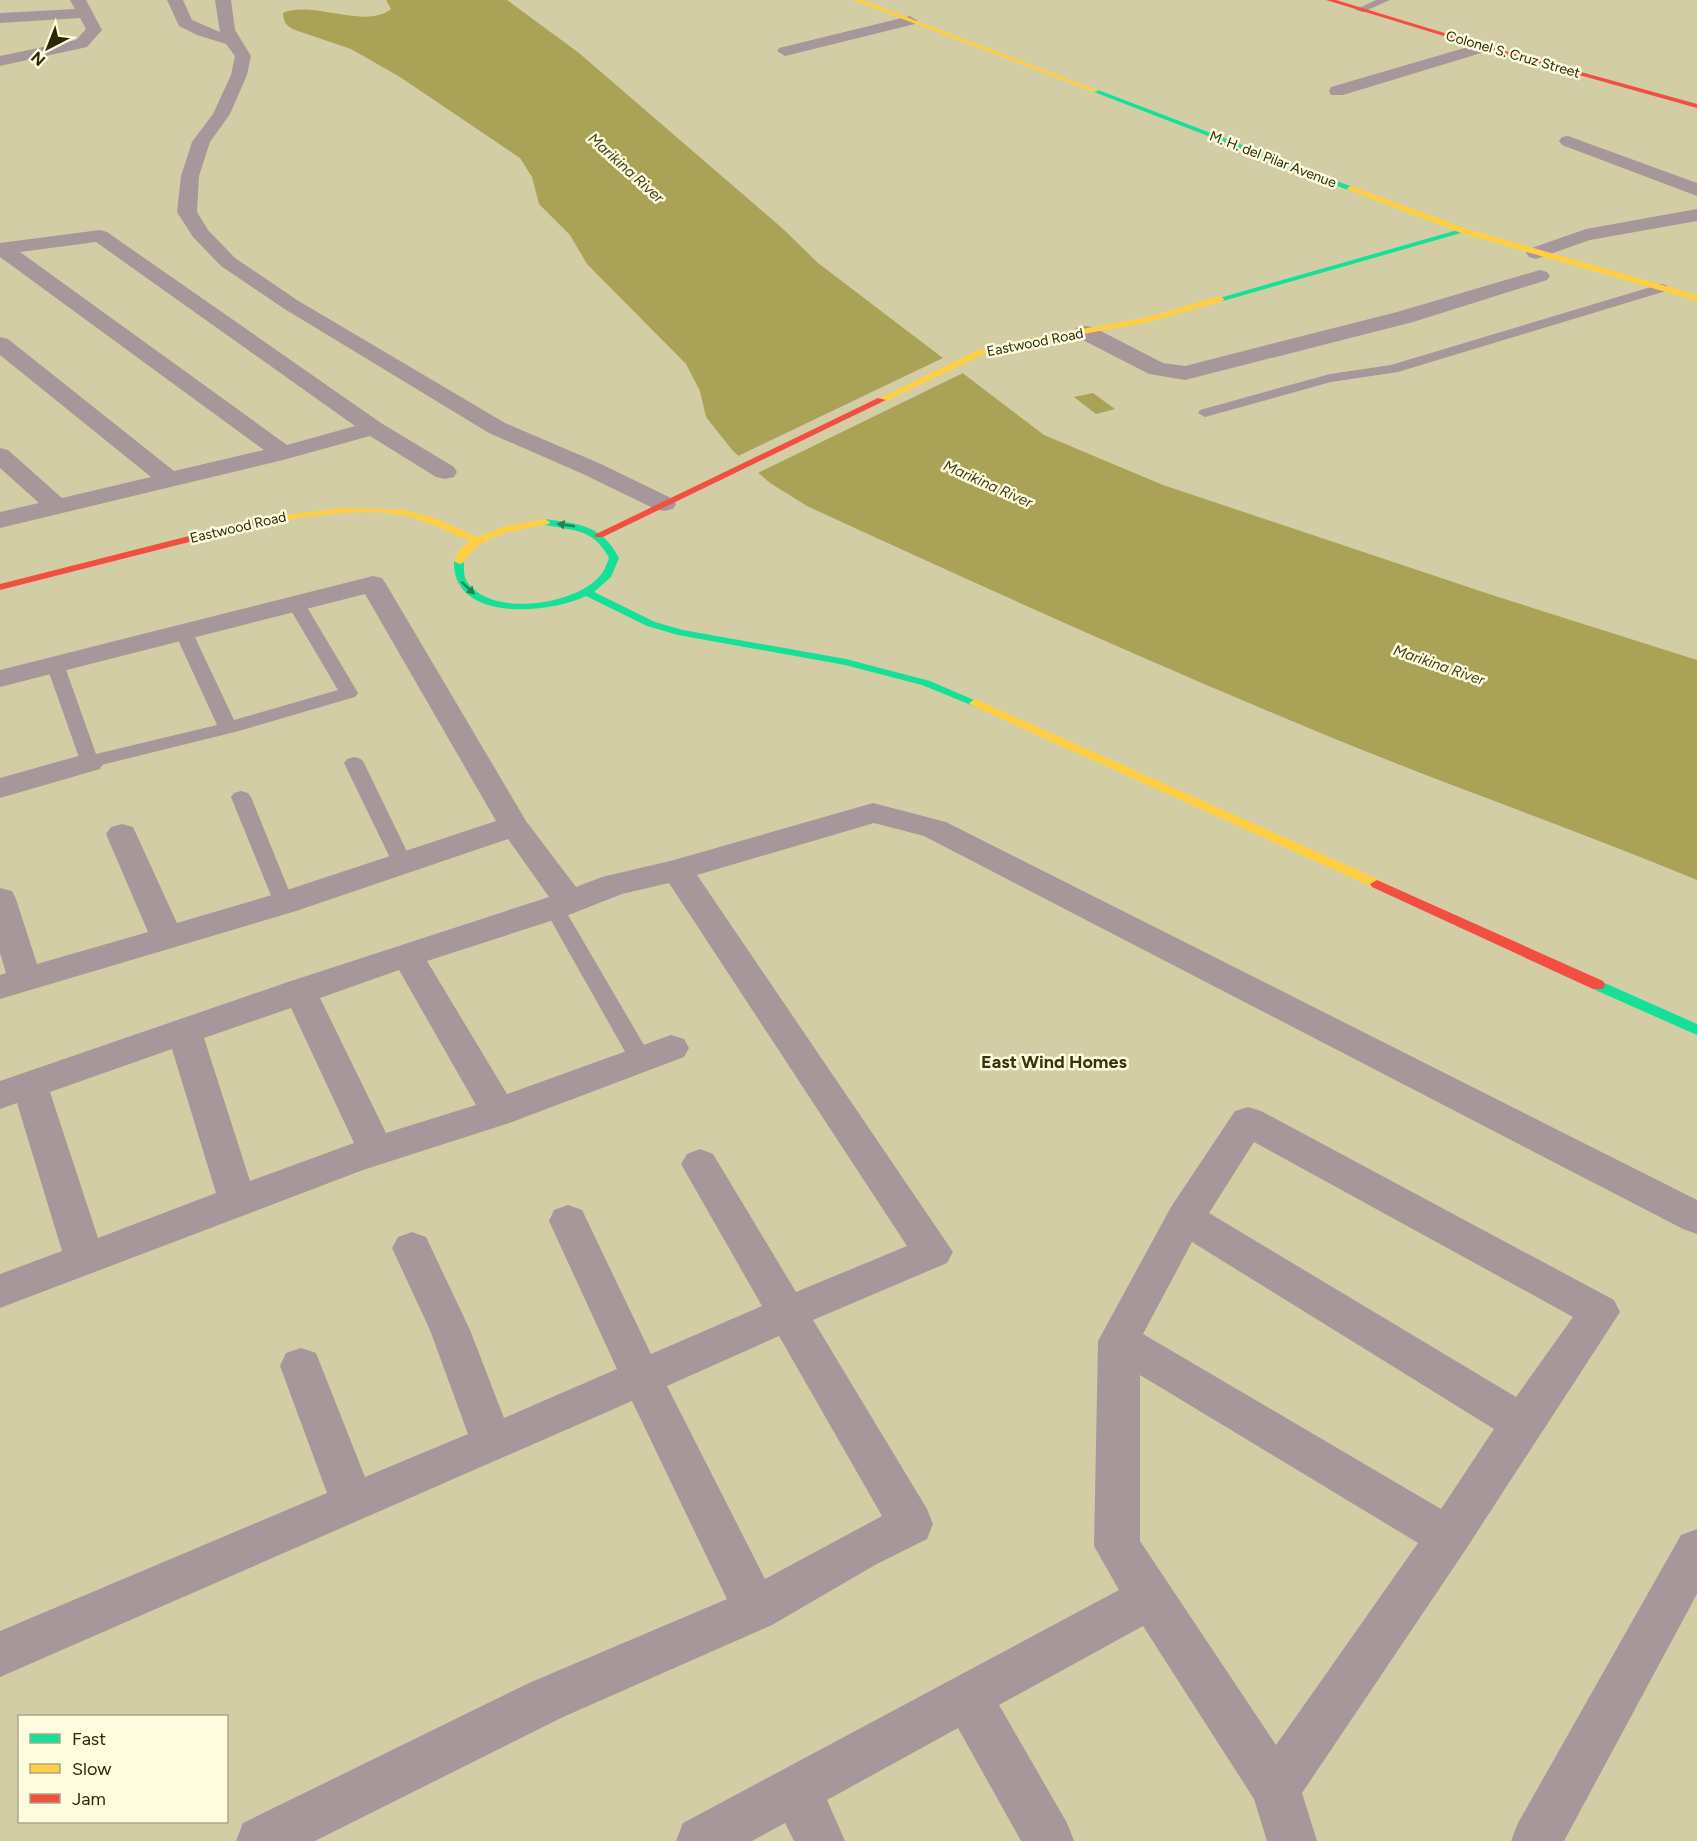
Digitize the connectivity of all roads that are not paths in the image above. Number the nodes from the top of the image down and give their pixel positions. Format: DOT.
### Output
graph roads {
  1 [pos="175,0"];
  2 [pos="224,0"];
  3 [pos="855,0"];
  4 [pos="1329,0"];
  5 [pos="1385,0"];
  6 [pos="82,6"];
  7 [pos="1360,10"];
  8 [pos="0,18"];
  9 [pos="910,21"];
  10 [pos="230,40"];
  11 [pos="0,47"];
  12 [pos="1485,47"];
  13 [pos="49,51"];
  14 [pos="785,51"];
  15 [pos="0,61"];
  16 [pos="1337,90"];
  17 [pos="1697,106"];
  18 [pos="1568,141"];
  19 [pos="1697,190"];
  20 [pos="1697,215"];
  21 [pos="1464,231"];
  22 [pos="1,249"];
  23 [pos="1536,253"];
  24 [pos="1540,276"];
  25 [pos="1661,288"];
  26 [pos="1697,298"];
  27 [pos="1085,332"];
  28 [pos="0,344"];
  29 [pos="1205,413"];
  30 [pos="373,428"];
  31 [pos="283,453"];
  32 [pos="0,456"];
  33 [pos="445,472"];
  34 [pos="170,480"];
  35 [pos="664,504"];
  36 [pos="58,507"];
  37 [pos="0,520"];
  38 [pos="599,536"];
  39 [pos="477,540"];
  40 [pos="0,587"];
  41 [pos="588,593"];
  42 [pos="295,602"];
  43 [pos="183,631"];
  44 [pos="55,664"];
  45 [pos="0,679"];
  46 [pos="228,728"];
  47 [pos="89,762"];
  48 [pos="354,763"];
  49 [pos="0,788"];
  50 [pos="241,797"];
  51 [pos="514,826"];
  52 [pos="122,834"];
  53 [pos="403,864"];
  54 [pos="677,870"];
  55 [pos="0,899"];
  56 [pos="284,903"];
  57 [pos="561,905"];
  58 [pos="166,938"];
  59 [pos="407,955"];
  60 [pos="12,983"];
  61 [pos="300,992"];
  62 [pos="1697,1029"];
  63 [pos="184,1031"];
  64 [pos="656,1053"];
  65 [pos="15,1090"];
  66 [pos="499,1112"];
  67 [pos="376,1150"];
  68 [pos="700,1164"];
  69 [pos="238,1202"];
  70 [pos="1185,1218"];
  71 [pos="1697,1218"];
  72 [pos="568,1221"];
  73 [pos="412,1248"];
  74 [pos="85,1260"];
  75 [pos="0,1292"];
  76 [pos="786,1314"];
  77 [pos="1119,1341"];
  78 [pos="301,1366"];
  79 [pos="640,1377"];
  80 [pos="1522,1423"];
  81 [pos="492,1442"];
  82 [pos="353,1503"];
  83 [pos="1448,1537"];
  84 [pos="1697,1550"];
  85 [pos="1151,1597"];
  86 [pos="756,1609"];
  87 [pos="0,1654"];
  88 [pos="967,1696"];
  89 [pos="1276,1788"];
  90 [pos="796,1791"];
  91 [pos="261,1841"];
  92 [pos="701,1841"];
  93 [pos="820,1841"];
  94 [pos="1049,1841"];
  95 [pos="1292,1841"];
  96 [pos="1536,1841"];
  1 -- 10 [label="street"];
  2 -- 10 [label="street"];
  3 -- 9 [label="street, M. H. del Pilar Avenue"];
  4 -- 7 [label="street, Colonel S. Cruz Street"];
  5 -- 7 [label="lane"];
  6 -- 8 [label="street"];
  6 -- 13 [label="street"];
  7 -- 12 [label="street, Colonel S. Cruz Street"];
  9 -- 14 [label="street"];
  9 -- 21 [label="street, M. H. del Pilar Avenue"];
  10 -- 35 [label="street"];
  11 -- 13 [label="street"];
  12 -- 16 [label="street"];
  12 -- 17 [label="street, Colonel S. Cruz Street"];
  13 -- 15 [label="street"];
  18 -- 19 [label="street"];
  20 -- 23 [label="street"];
  21 -- 23 [label="street, M. H. del Pilar Avenue"];
  21 -- 27 [label="street, Eastwood Road"];
  22 -- 30 [label="street"];
  22 -- 31 [label="street"];
  23 -- 25 [label="street, M. H. del Pilar Avenue"];
  24 -- 27 [label="street"];
  25 -- 26 [label="street, M. H. del Pilar Avenue"];
  25 -- 29 [label="lane"];
  27 -- 35 [label="street, Eastwood Road"];
  28 -- 34 [label="street"];
  30 -- 31 [label="street"];
  30 -- 33 [label="street"];
  31 -- 34 [label="street"];
  32 -- 36 [label="street"];
  34 -- 36 [label="street"];
  35 -- 38 [label="street, Eastwood Road"];
  36 -- 37 [label="street"];
  38 -- 39 [label="street, one-way"];
  38 -- 41 [label="street"];
  39 -- 40 [label="street, Eastwood Road"];
  39 -- 41 [label="street, one-way"];
  41 -- 62 [label="street"];
  42 -- 43 [label="street"];
  42 -- 46 [label="lane"];
  42 -- 51 [label="street"];
  43 -- 44 [label="street"];
  43 -- 46 [label="lane"];
  44 -- 45 [label="street"];
  44 -- 47 [label="lane"];
  46 -- 47 [label="lane"];
  47 -- 49 [label="street"];
  48 -- 53 [label="lane"];
  50 -- 56 [label="lane"];
  51 -- 53 [label="street"];
  51 -- 57 [label="street"];
  52 -- 58 [label="street"];
  53 -- 56 [label="street"];
  54 -- 57 [label="street"];
  54 -- 71 [label="street"];
  54 -- 76 [label="street"];
  55 -- 60 [label="street"];
  56 -- 58 [label="street"];
  57 -- 59 [label="street"];
  57 -- 64 [label="lane"];
  58 -- 60 [label="street"];
  59 -- 61 [label="street"];
  59 -- 66 [label="street"];
  61 -- 63 [label="street"];
  61 -- 67 [label="street"];
  63 -- 65 [label="street"];
  63 -- 69 [label="street"];
  64 -- 66 [label="street"];
  65 -- 74 [label="street"];
  66 -- 67 [label="street"];
  67 -- 69 [label="street"];
  68 -- 76 [label="street"];
  69 -- 74 [label="street"];
  70 -- 77 [label="street"];
  70 -- 80 [label="street"];
  70 -- 80 [label="street"];
  72 -- 79 [label="street"];
  73 -- 81 [label="street"];
  74 -- 75 [label="street"];
  76 -- 79 [label="street"];
  76 -- 86 [label="street"];
  77 -- 83 [label="street"];
  77 -- 85 [label="street"];
  78 -- 82 [label="street"];
  79 -- 81 [label="street"];
  79 -- 86 [label="street"];
  80 -- 83 [label="street"];
  81 -- 82 [label="street"];
  82 -- 87 [label="street"];
  83 -- 89 [label="street"];
  84 -- 96 [label="street"];
  85 -- 88 [label="street"];
  85 -- 89 [label="street"];
  86 -- 91 [label="street"];
  88 -- 90 [label="street"];
  88 -- 94 [label="street"];
  89 -- 95 [label="street"];
  90 -- 92 [label="street"];
  90 -- 93 [label="street"];
}
